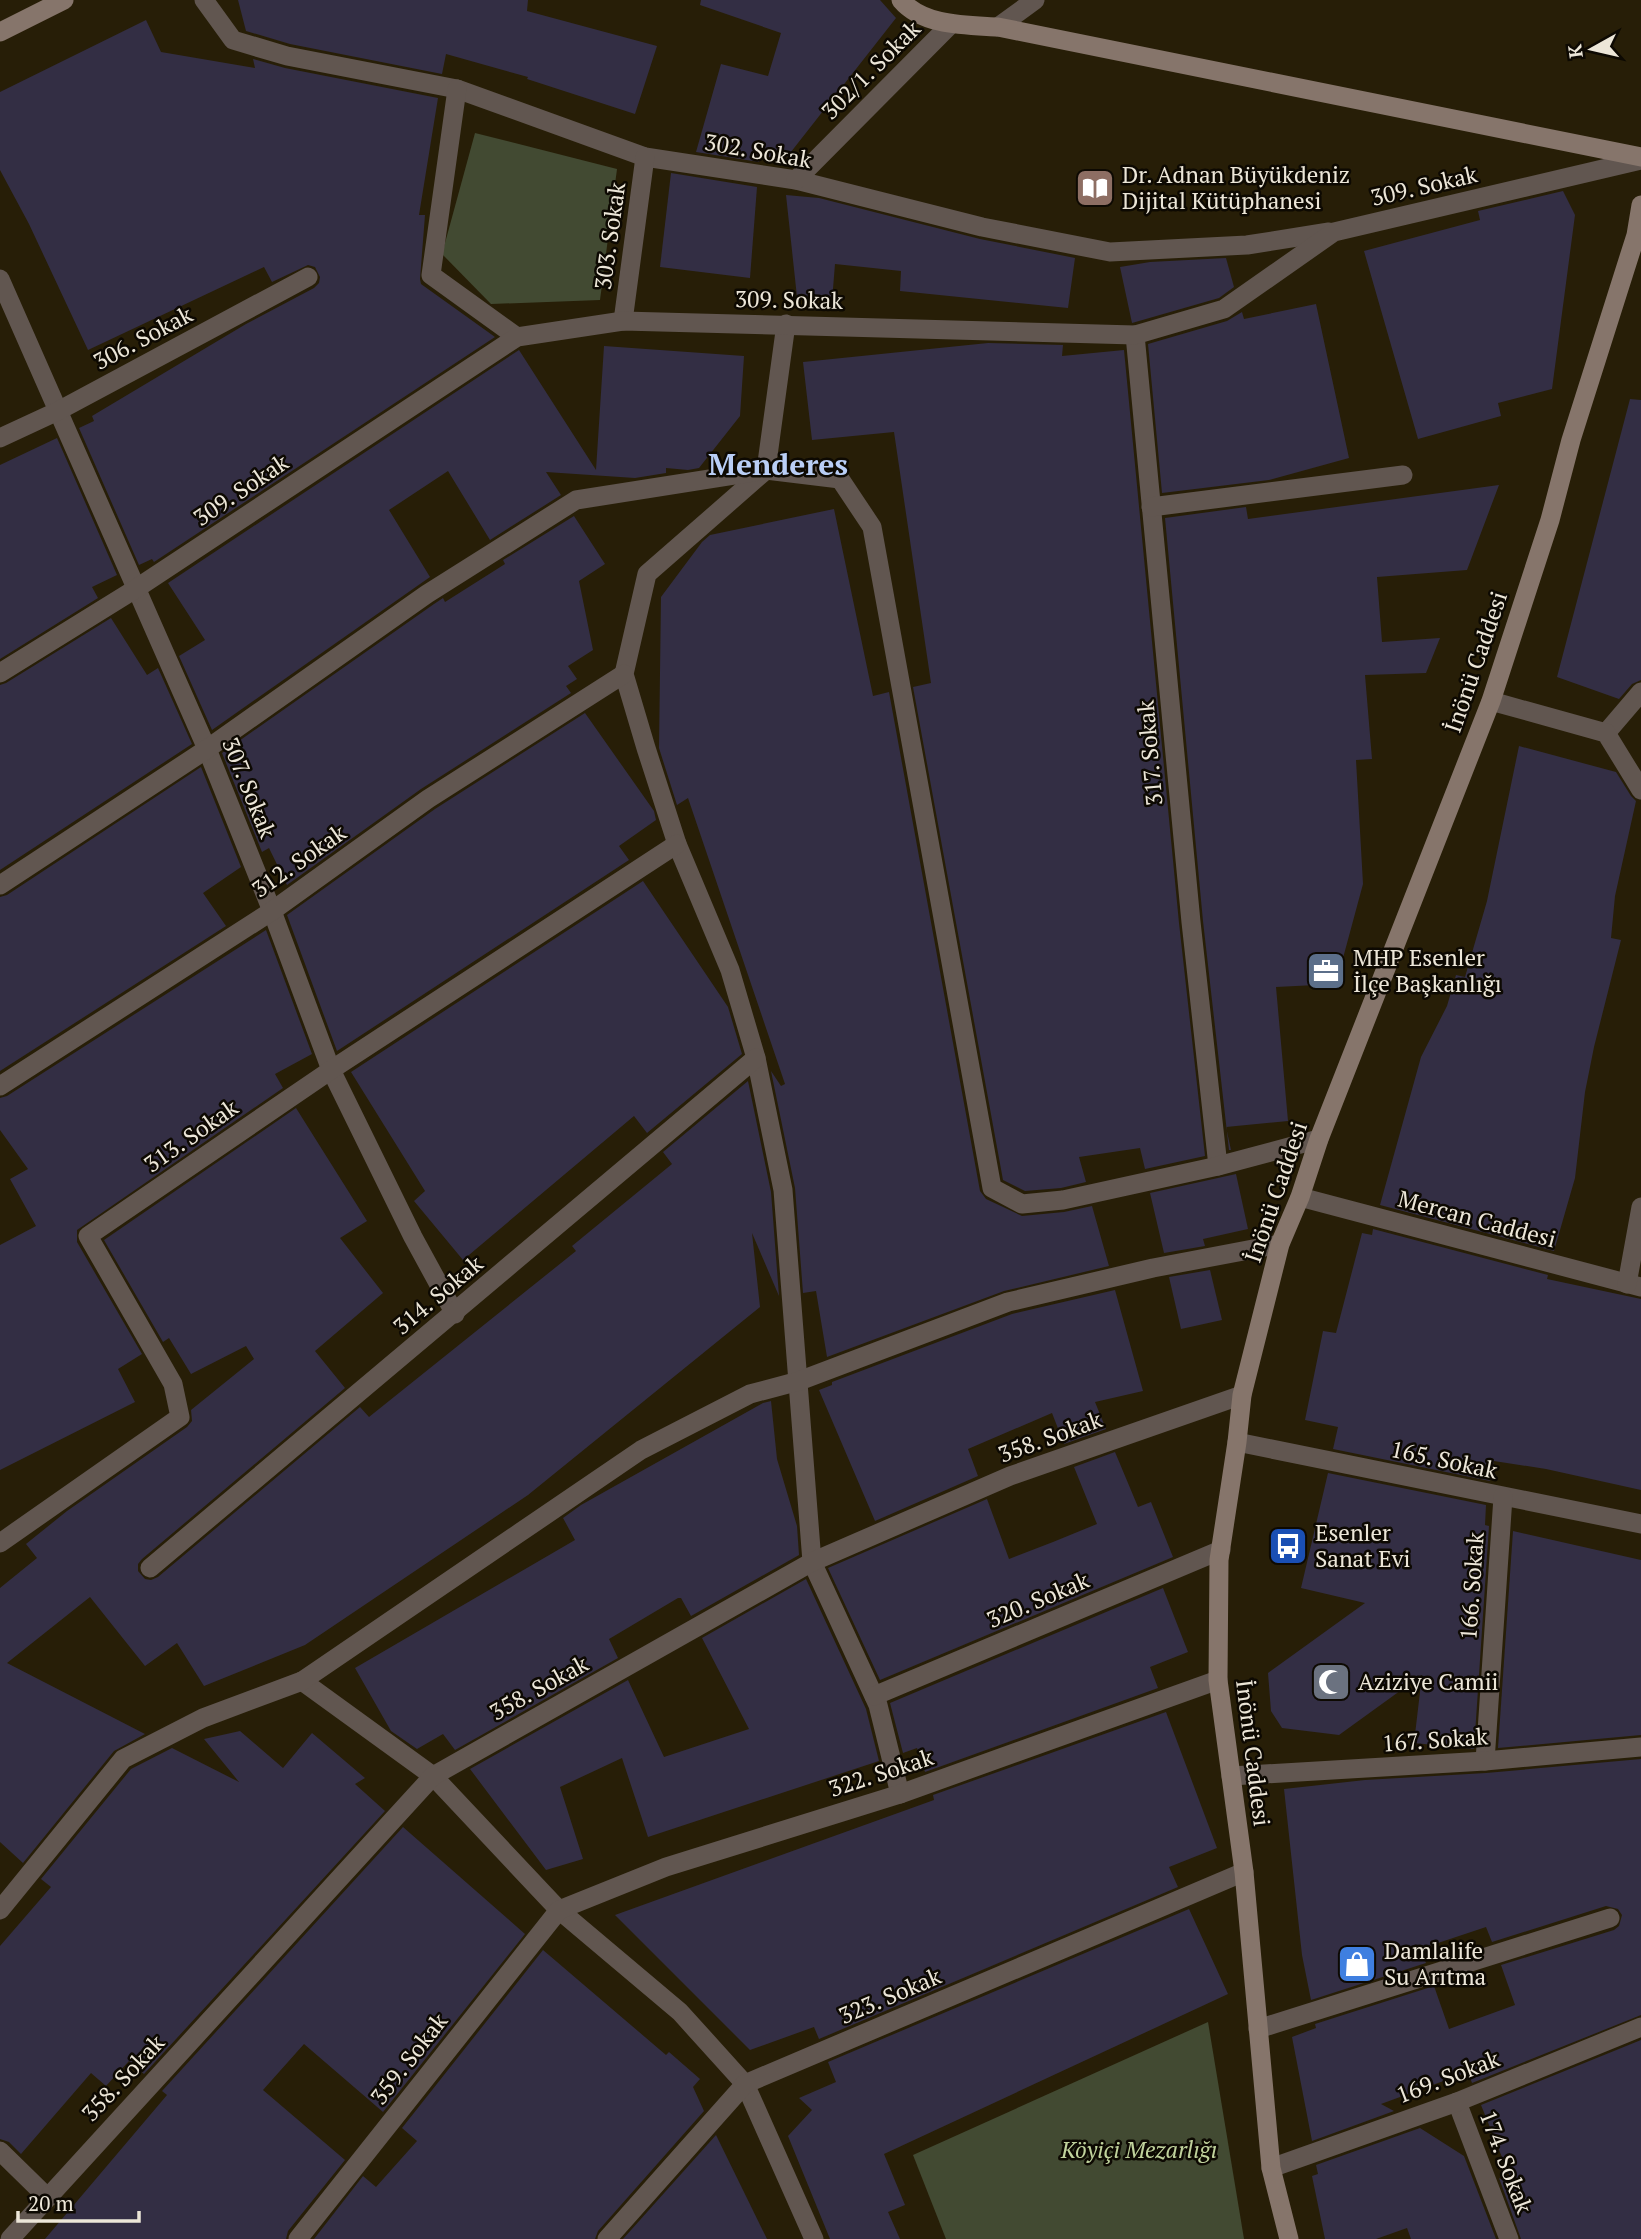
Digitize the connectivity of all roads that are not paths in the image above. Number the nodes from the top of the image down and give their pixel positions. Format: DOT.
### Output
graph roads {
  1 [pos="64,0"];
  2 [pos="204,0"];
  3 [pos="901,0"];
  4 [pos="1035,0"];
  5 [pos="951,24"];
  6 [pos="998,27"];
  7 [pos="0,32"];
  8 [pos="457,89"];
  9 [pos="645,157"];
  10 [pos="1641,159"];
  11 [pos="796,180"];
  12 [pos="1641,205"];
  13 [pos="1334,232"];
  14 [pos="308,277"];
  15 [pos="0,279"];
  16 [pos="623,321"];
  17 [pos="786,324"];
  18 [pos="1135,335"];
  19 [pos="517,337"];
  20 [pos="58,411"];
  21 [pos="0,438"];
  22 [pos="766,470"];
  23 [pos="1403,475"];
  24 [pos="1151,507"];
  25 [pos="137,588"];
  26 [pos="0,673"];
  27 [pos="624,674"];
  28 [pos="1641,692"];
  29 [pos="1490,701"];
  30 [pos="1606,733"];
  31 [pos="207,749"];
  32 [pos="1641,790"];
  33 [pos="677,844"];
  34 [pos="0,885"];
  35 [pos="272,911"];
  36 [pos="756,1058"];
  37 [pos="331,1070"];
  38 [pos="0,1086"];
  39 [pos="1319,1139"];
  40 [pos="1217,1166"];
  41 [pos="1300,1197"];
  42 [pos="1641,1207"];
  43 [pos="1280,1244"];
  44 [pos="1634,1285"];
  45 [pos="454,1314"];
  46 [pos="799,1381"];
  47 [pos="1242,1395"];
  48 [pos="1237,1442"];
  49 [pos="1503,1497"];
  50 [pos="1641,1524"];
  51 [pos="0,1543"];
  52 [pos="1221,1550"];
  53 [pos="812,1562"];
  54 [pos="150,1568"];
  55 [pos="1218,1680"];
  56 [pos="302,1681"];
  57 [pos="874,1696"];
  58 [pos="1641,1747"];
  59 [pos="1485,1762"];
  60 [pos="433,1776"];
  61 [pos="1231,1776"];
  62 [pos="900,1794"];
  63 [pos="1244,1872"];
  64 [pos="0,1910"];
  65 [pos="559,1910"];
  66 [pos="1610,1918"];
  67 [pos="1641,2026"];
  68 [pos="1258,2029"];
  69 [pos="745,2084"];
  70 [pos="1457,2102"];
  71 [pos="0,2151"];
  72 [pos="1271,2168"];
  73 [pos="47,2197"];
  74 [pos="10,2239"];
  75 [pos="298,2239"];
  76 [pos="607,2239"];
  77 [pos="814,2239"];
  78 [pos="1289,2239"];
  79 [pos="1509,2239"];
  1 -- 7 [label="main road"];
  2 -- 8 [label="street, 302. Sokak"];
  3 -- 5 [label="main road"];
  4 -- 6 [label="street"];
  5 -- 6 [label="main road"];
  5 -- 11 [label="street, 302/1. Sokak"];
  6 -- 10 [label="main road"];
  8 -- 9 [label="street, 302. Sokak"];
  8 -- 19 [label="street"];
  9 -- 11 [label="street, 302. Sokak"];
  9 -- 16 [label="street, 303. Sokak"];
  10 -- 13 [label="street, 309. Sokak"];
  11 -- 13 [label="street, 302. Sokak"];
  12 -- 29 [label="main road, İnönü Caddesi"];
  13 -- 18 [label="street, 309. Sokak"];
  14 -- 20 [label="street, 306. Sokak"];
  15 -- 20 [label="street, 307. Sokak"];
  16 -- 17 [label="street, 309. Sokak"];
  16 -- 19 [label="street, 309. Sokak"];
  17 -- 18 [label="street, 309. Sokak"];
  17 -- 22 [label="street"];
  18 -- 24 [label="street, 317. Sokak"];
  19 -- 25 [label="street, 309. Sokak"];
  20 -- 21 [label="street, 306. Sokak"];
  20 -- 25 [label="street, 307. Sokak"];
  22 -- 27 [label="street"];
  22 -- 31 [label="street"];
  22 -- 40 [label="street"];
  23 -- 24 [label="street"];
  24 -- 40 [label="street, 317. Sokak"];
  25 -- 26 [label="street, 309. Sokak"];
  25 -- 31 [label="street, 307. Sokak"];
  27 -- 33 [label="street"];
  27 -- 35 [label="street, 312. Sokak"];
  28 -- 30 [label="street"];
  29 -- 30 [label="street"];
  29 -- 39 [label="main road, İnönü Caddesi"];
  30 -- 32 [label="street"];
  31 -- 34 [label="street"];
  31 -- 35 [label="street, 307. Sokak"];
  33 -- 36 [label="street"];
  33 -- 37 [label="street, 313. Sokak"];
  35 -- 37 [label="street, 307. Sokak"];
  35 -- 38 [label="street, 312. Sokak"];
  36 -- 45 [label="street, 314. Sokak"];
  36 -- 46 [label="street"];
  37 -- 45 [label="street, 307. Sokak"];
  37 -- 51 [label="street, 313. Sokak"];
  39 -- 40 [label="street"];
  39 -- 41 [label="main road, İnönü Caddesi"];
  41 -- 43 [label="main road, İnönü Caddesi"];
  41 -- 44 [label="street, Mercan Caddesi"];
  42 -- 44 [label="street"];
  43 -- 46 [label="street"];
  43 -- 47 [label="main road, İnönü Caddesi"];
  45 -- 54 [label="street, 314. Sokak"];
  46 -- 53 [label="street"];
  46 -- 56 [label="street"];
  47 -- 48 [label="main road, İnönü Caddesi"];
  47 -- 53 [label="street, 358. Sokak"];
  48 -- 49 [label="street, 165. Sokak"];
  48 -- 52 [label="main road, İnönü Caddesi"];
  49 -- 50 [label="street, 165. Sokak"];
  49 -- 59 [label="street, 166. Sokak"];
  52 -- 55 [label="main road, İnönü Caddesi"];
  52 -- 57 [label="street, 320. Sokak"];
  53 -- 57 [label="street"];
  53 -- 60 [label="street, 358. Sokak"];
  55 -- 61 [label="main road, İnönü Caddesi"];
  55 -- 62 [label="street, 322. Sokak"];
  56 -- 60 [label="street"];
  56 -- 64 [label="street"];
  57 -- 62 [label="street"];
  58 -- 59 [label="street, 167. Sokak"];
  59 -- 61 [label="street, 167. Sokak"];
  60 -- 65 [label="street"];
  60 -- 73 [label="street, 358. Sokak"];
  61 -- 63 [label="main road, İnönü Caddesi"];
  62 -- 65 [label="street, 322. Sokak"];
  63 -- 68 [label="main road, İnönü Caddesi"];
  63 -- 69 [label="street, 323. Sokak"];
  65 -- 69 [label="street"];
  65 -- 75 [label="street, 359. Sokak"];
  66 -- 68 [label="street"];
  67 -- 70 [label="street, 169. Sokak"];
  68 -- 72 [label="main road, İnönü Caddesi"];
  69 -- 76 [label="street, 323. Sokak"];
  69 -- 77 [label="street"];
  70 -- 72 [label="street, 169. Sokak"];
  70 -- 79 [label="street, 174. Sokak"];
  71 -- 73 [label="street"];
  72 -- 78 [label="main road, İnönü Caddesi"];
  73 -- 74 [label="street, 358. Sokak"];
}
